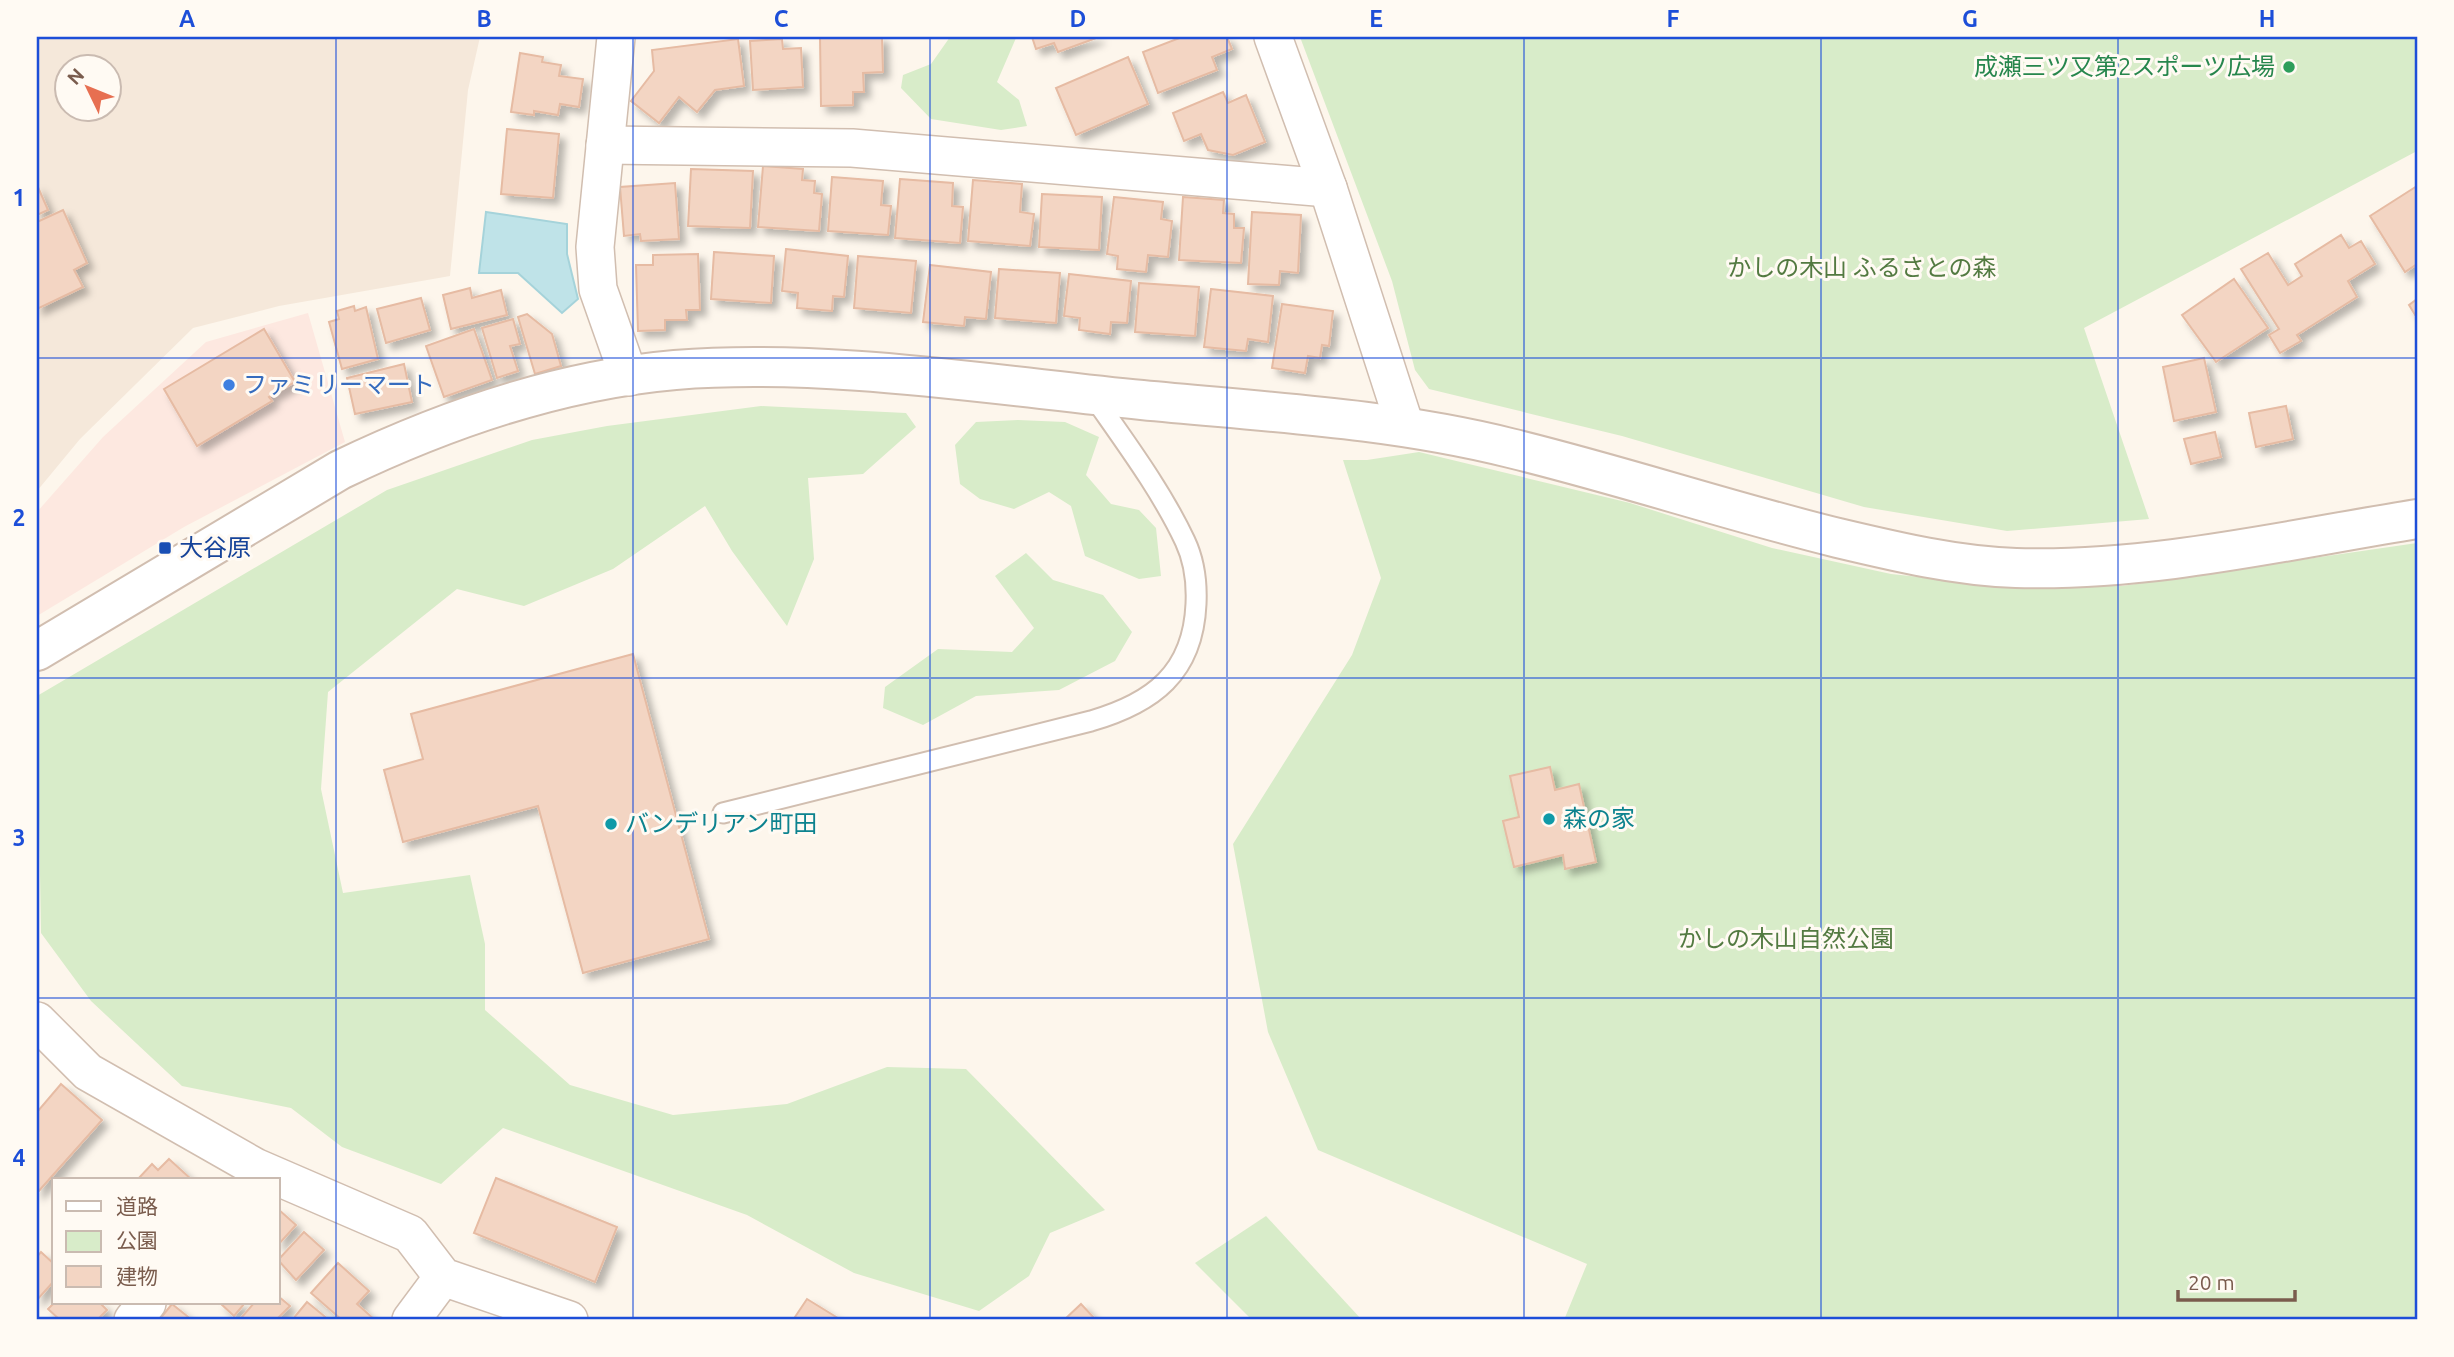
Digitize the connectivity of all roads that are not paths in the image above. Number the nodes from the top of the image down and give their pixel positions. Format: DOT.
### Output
graph roads {
  1 [pos="616,37"];
  2 [pos="1273,37"];
  3 [pos="605,145"];
  4 [pos="1328,188"];
  5 [pos="629,377"];
  6 [pos="1093,395"];
  7 [pos="1405,426"];
  8 [pos="2417,519"];
  9 [pos="37,651"];
  10 [pos="723,813"];
  11 [pos="37,1021"];
  12 [pos="250,1174"];
  13 [pos="280,1185"];
  14 [pos="443,1277"];
  15 [pos="146,1304"];
  16 [pos="133,1320"];
  17 [pos="411,1320"];
  18 [pos="569,1320"];
  1 -- 3 [label="street"];
  2 -- 4 [label="street"];
  3 -- 4 [label="street"];
  3 -- 5 [label="street"];
  4 -- 7 [label="street"];
  5 -- 6 [label="street"];
  5 -- 9 [label="street"];
  6 -- 7 [label="street"];
  6 -- 10 [label="lane"];
  7 -- 8 [label="street"];
  11 -- 12 [label="street"];
  13 -- 14 [label="street"];
  14 -- 17 [label="street"];
  14 -- 18 [label="street"];
  15 -- 16 [label="street"];
}
